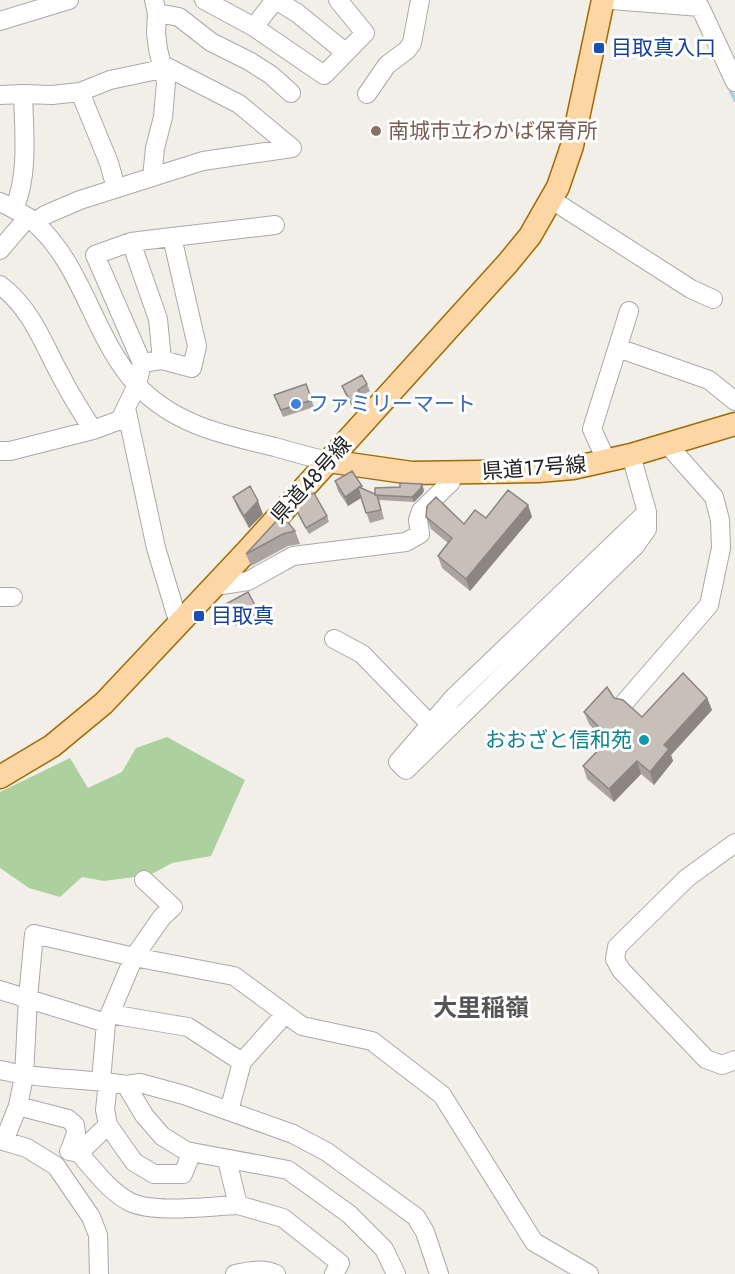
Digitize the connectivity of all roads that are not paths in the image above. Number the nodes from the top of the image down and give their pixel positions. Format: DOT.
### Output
graph roads {
  1 [pos="69,0"];
  2 [pos="204,0"];
  3 [pos="276,0"];
  4 [pos="338,0"];
  5 [pos="420,0"];
  6 [pos="601,0"];
  7 [pos="612,0"];
  8 [pos="155,6"];
  9 [pos="0,21"];
  10 [pos="254,27"];
  11 [pos="345,52"];
  12 [pos="162,67"];
  13 [pos="735,82"];
  14 [pos="80,92"];
  15 [pos="291,93"];
  16 [pos="23,94"];
  17 [pos="367,94"];
  18 [pos="0,95"];
  19 [pos="152,177"];
  20 [pos="116,188"];
  21 [pos="552,200"];
  22 [pos="19,213"];
  23 [pos="275,225"];
  24 [pos="172,237"];
  25 [pos="131,242"];
  26 [pos="0,250"];
  27 [pos="95,255"];
  28 [pos="69,263"];
  29 [pos="0,285"];
  30 [pos="713,299"];
  31 [pos="629,311"];
  32 [pos="618,348"];
  33 [pos="162,360"];
  34 [pos="142,363"];
  35 [pos="137,386"];
  36 [pos="735,400"];
  37 [pos="126,408"];
  38 [pos="735,424"];
  39 [pos="93,430"];
  40 [pos="667,444"];
  41 [pos="0,452"];
  42 [pos="631,456"];
  43 [pos="328,461"];
  44 [pos="607,462"];
  45 [pos="451,472"];
  46 [pos="647,512"];
  47 [pos="215,586"];
  48 [pos="179,624"];
  49 [pos="334,639"];
  50 [pos="626,702"];
  51 [pos="430,724"];
  52 [pos="0,777"];
  53 [pos="735,843"];
  54 [pos="144,880"];
  55 [pos="134,957"];
  56 [pos="0,990"];
  57 [pos="28,998"];
  58 [pos="285,1014"];
  59 [pos="108,1018"];
  60 [pos="735,1060"];
  61 [pos="242,1062"];
  62 [pos="0,1070"];
  63 [pos="24,1076"];
  64 [pos="111,1082"];
  65 [pos="18,1106"];
  66 [pos="229,1111"];
  67 [pos="108,1125"];
  68 [pos="2,1140"];
  69 [pos="74,1152"];
  70 [pos="192,1152"];
  71 [pos="227,1160"];
  72 [pos="56,1166"];
  73 [pos="238,1205"];
  74 [pos="99,1274"];
  75 [pos="235,1274"];
  76 [pos="276,1274"];
  77 [pos="334,1274"];
  78 [pos="396,1274"];
  79 [pos="439,1274"];
  80 [pos="589,1274"];
  1 -- 9 [label="street"];
  2 -- 10 [label="street"];
  3 -- 10 [label="street"];
  3 -- 11 [label="street"];
  4 -- 11 [label="street"];
  5 -- 17 [label="street"];
  6 -- 7 [label="street"];
  6 -- 21 [label="main road, 県道48号線"];
  7 -- 13 [label="street"];
  8 -- 12 [label="street"];
  8 -- 15 [label="street"];
  10 -- 11 [label="street"];
  12 -- 14 [label="street"];
  12 -- 19 [label="street"];
  12 -- 19 [label="street"];
  14 -- 16 [label="street"];
  14 -- 20 [label="street"];
  16 -- 18 [label="street"];
  16 -- 22 [label="street"];
  19 -- 20 [label="street"];
  20 -- 22 [label="street"];
  21 -- 30 [label="street"];
  21 -- 43 [label="main road, 県道48号線"];
  22 -- 26 [label="street"];
  22 -- 28 [label="street"];
  23 -- 24 [label="street"];
  24 -- 25 [label="street"];
  24 -- 33 [label="street"];
  25 -- 27 [label="street"];
  25 -- 33 [label="street"];
  27 -- 28 [label="street"];
  27 -- 34 [label="street"];
  28 -- 35 [label="street"];
  29 -- 39 [label="street"];
  31 -- 32 [label="street"];
  32 -- 36 [label="street"];
  32 -- 44 [label="street"];
  33 -- 34 [label="street"];
  34 -- 35 [label="street"];
  35 -- 37 [label="street"];
  35 -- 43 [label="street"];
  37 -- 39 [label="street"];
  37 -- 48 [label="street"];
  38 -- 40 [label="main road, 県道17号線"];
  39 -- 41 [label="street"];
  40 -- 42 [label="main road, 県道17号線"];
  40 -- 50 [label="street"];
  42 -- 44 [label="main road, 県道17号線"];
  42 -- 46 [label="street"];
  43 -- 45 [label="main road, 県道17号線"];
  43 -- 47 [label="main road, 県道48号線"];
  44 -- 45 [label="main road, 県道17号線"];
  45 -- 47 [label="street"];
  46 -- 51 [label="street"];
  46 -- 51 [label="street"];
  47 -- 48 [label="main road, 県道48号線"];
  48 -- 52 [label="main road, 県道48号線"];
  49 -- 51 [label="street"];
  53 -- 60 [label="street"];
  54 -- 55 [label="street"];
  55 -- 57 [label="street"];
  55 -- 58 [label="street"];
  55 -- 59 [label="street"];
  56 -- 57 [label="street"];
  57 -- 59 [label="street"];
  57 -- 63 [label="street"];
  58 -- 61 [label="street"];
  58 -- 80 [label="street"];
  59 -- 61 [label="street"];
  59 -- 64 [label="street"];
  61 -- 66 [label="street"];
  62 -- 63 [label="street"];
  63 -- 64 [label="street"];
  63 -- 65 [label="street"];
  64 -- 66 [label="street"];
  64 -- 67 [label="street"];
  64 -- 70 [label="street"];
  65 -- 68 [label="street"];
  65 -- 69 [label="street"];
  66 -- 79 [label="street"];
  67 -- 69 [label="street"];
  67 -- 70 [label="street"];
  68 -- 72 [label="street"];
  69 -- 72 [label="street"];
  69 -- 73 [label="street"];
  70 -- 71 [label="street"];
  71 -- 73 [label="street"];
  71 -- 78 [label="street"];
  72 -- 74 [label="street"];
  73 -- 77 [label="street"];
  75 -- 76 [label="street"];
}
